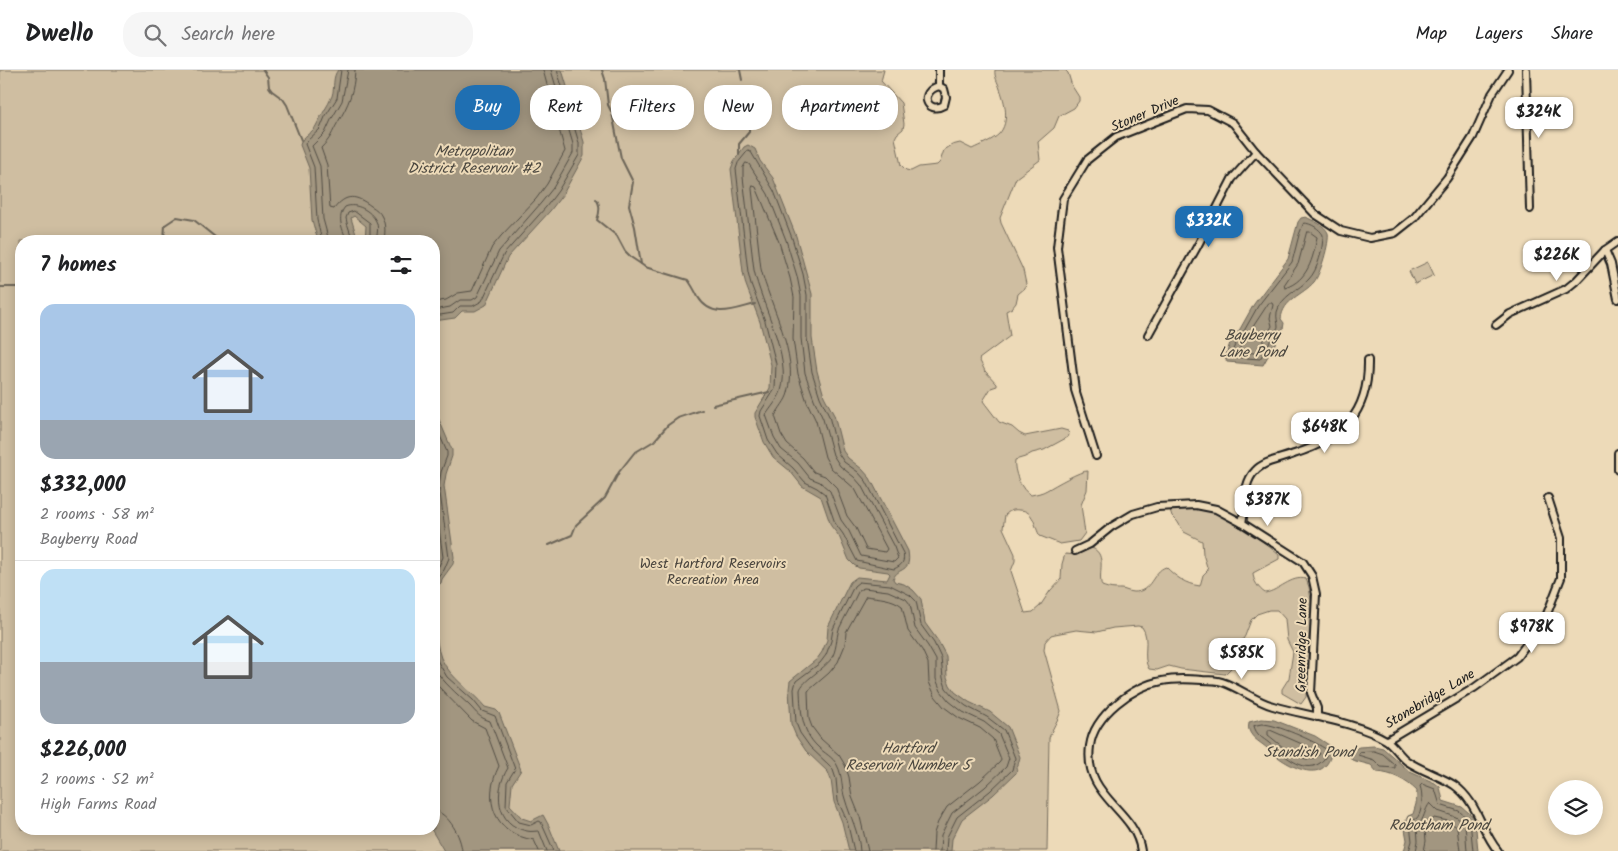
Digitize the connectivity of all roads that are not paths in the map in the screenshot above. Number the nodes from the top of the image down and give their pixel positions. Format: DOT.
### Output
graph roads {
  1 [pos="938,70"];
  2 [pos="1508,70"];
  3 [pos="1526,70"];
  4 [pos="939,86"];
  5 [pos="1256,152"];
  6 [pos="1530,209"];
  7 [pos="1618,241"];
  8 [pos="1605,250"];
  9 [pos="1618,299"];
  10 [pos="1496,325"];
  11 [pos="1148,335"];
  12 [pos="1368,360"];
  13 [pos="1618,453"];
  14 [pos="1096,456"];
  15 [pos="1618,470"];
  16 [pos="1548,498"];
  17 [pos="1242,523"];
  18 [pos="1075,551"];
  19 [pos="1317,717"];
  20 [pos="1387,740"];
  21 [pos="1141,851"];
  22 [pos="1498,851"];
  1 -- 4 [label="street"];
  2 -- 5 [label="street, Stoner Drive"];
  3 -- 6 [label="street"];
  5 -- 11 [label="street"];
  5 -- 14 [label="street, Stoner Drive"];
  7 -- 8 [label="street"];
  8 -- 9 [label="street"];
  8 -- 10 [label="street"];
  12 -- 17 [label="street"];
  13 -- 15 [label="street"];
  16 -- 20 [label="street, Stonebridge Lane"];
  17 -- 18 [label="street, Greenridge Lane"];
  17 -- 19 [label="street, Greenridge Lane"];
  19 -- 20 [label="street"];
  19 -- 21 [label="street"];
  20 -- 22 [label="street"];
}
